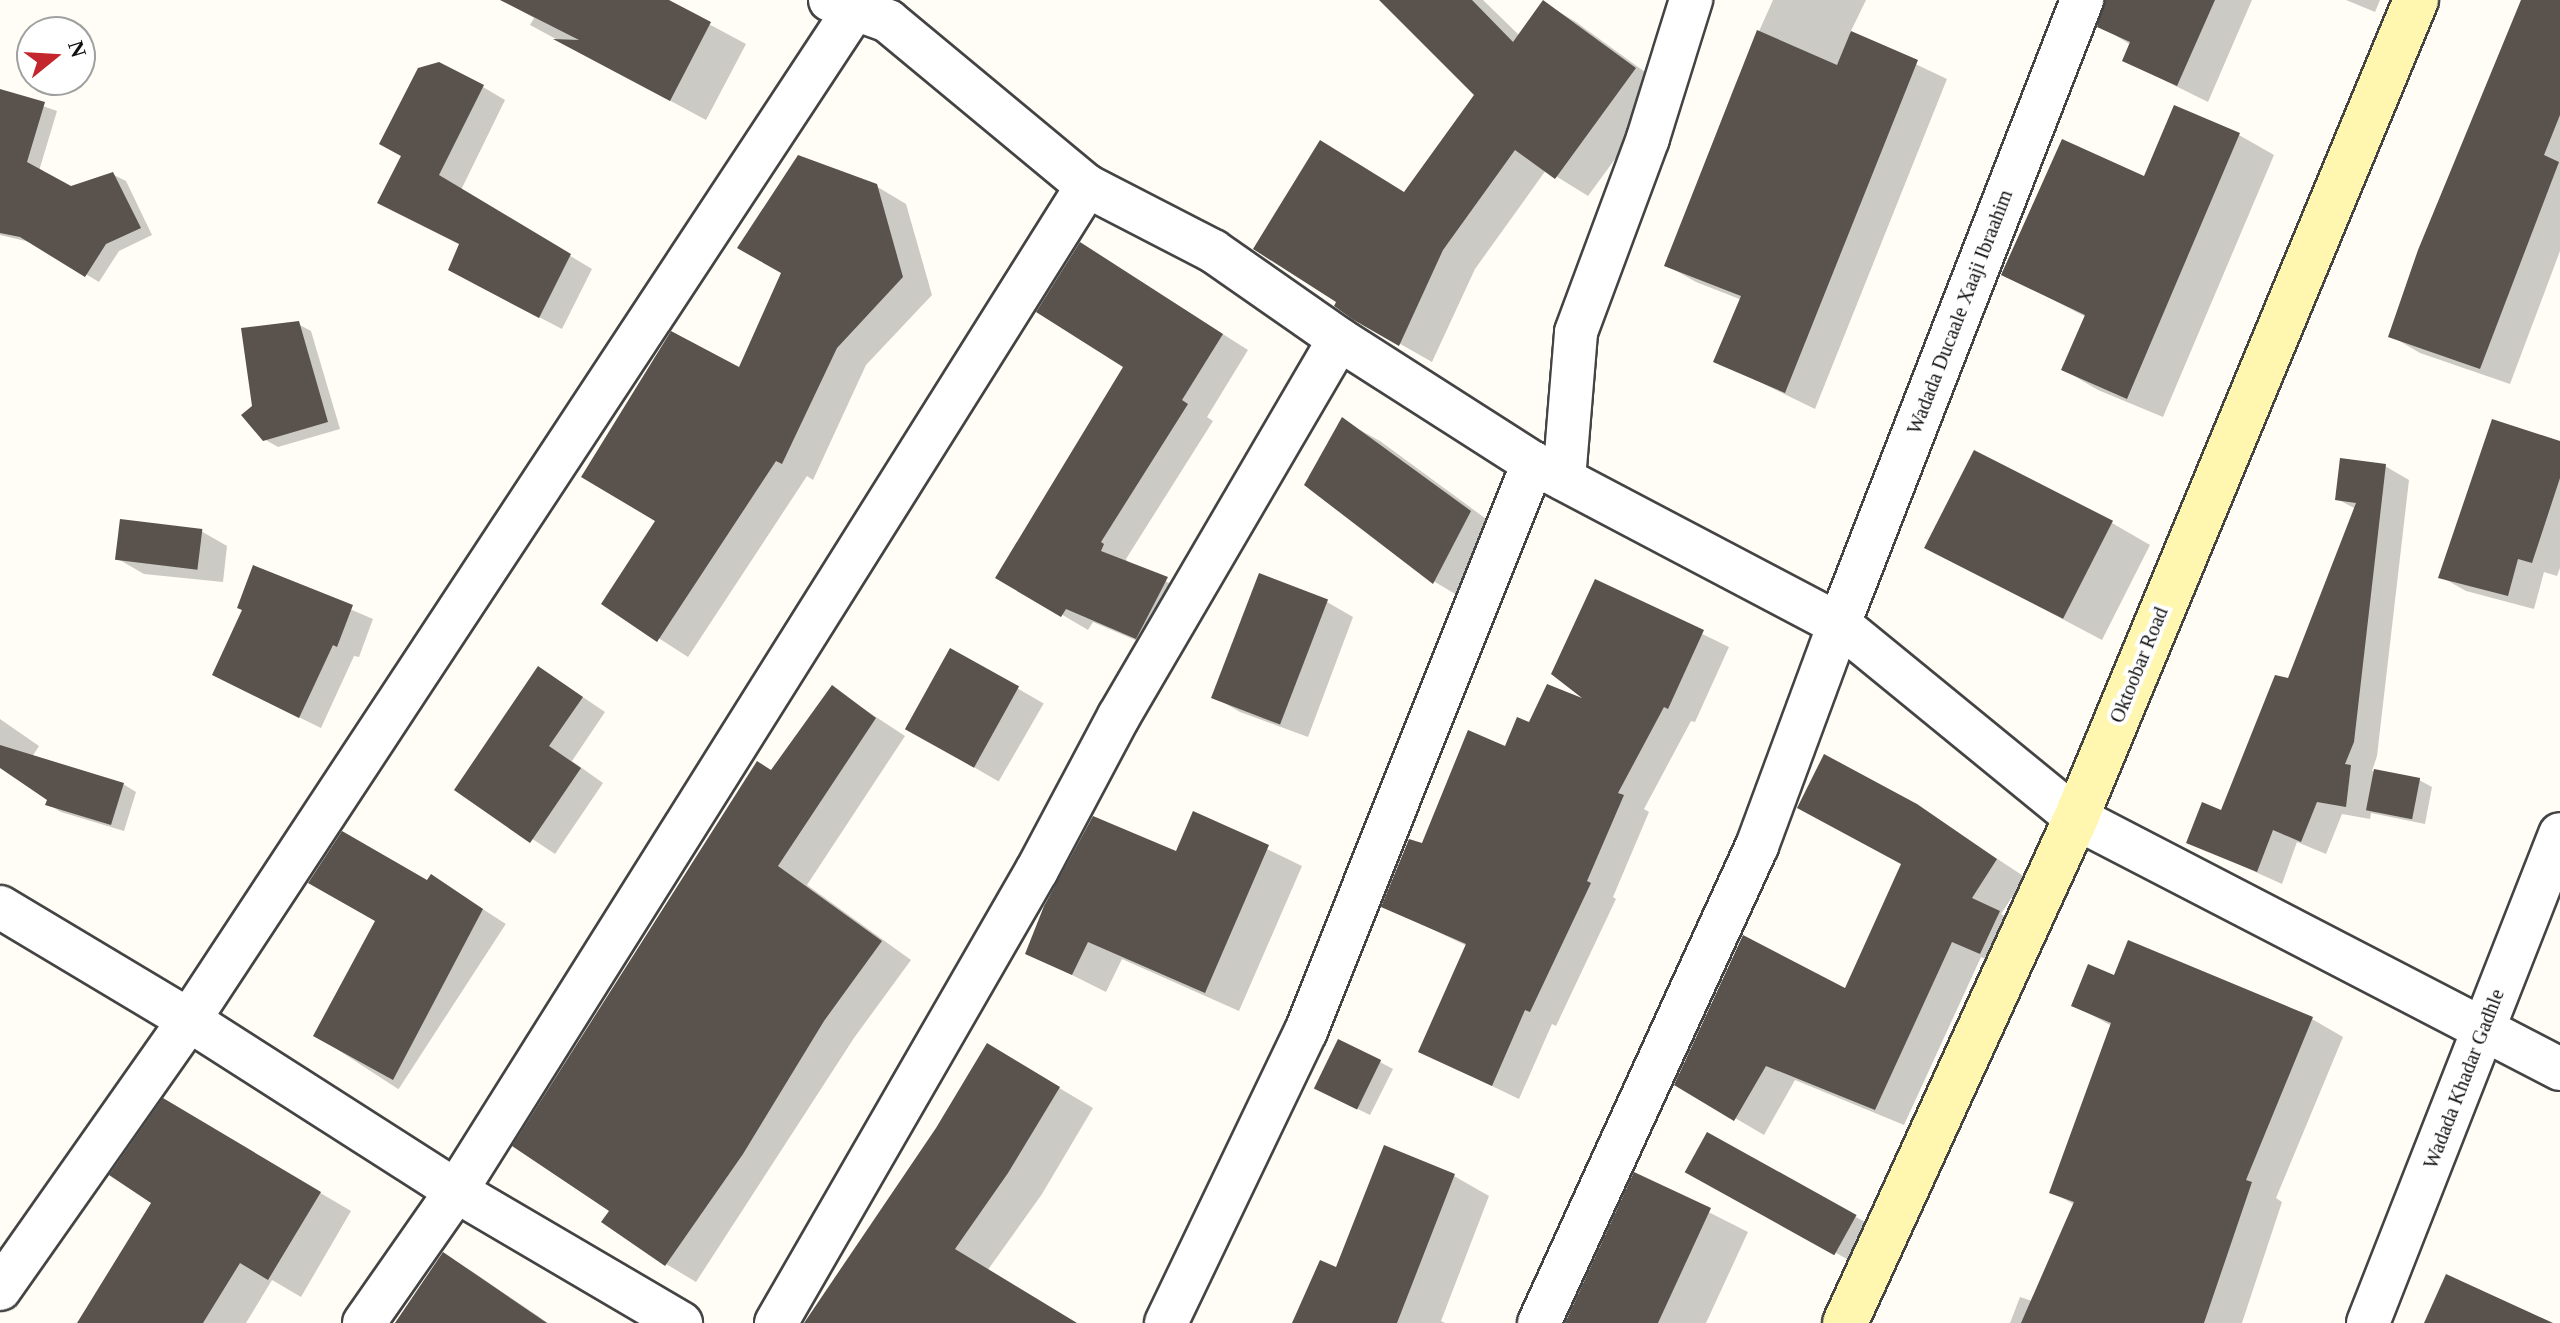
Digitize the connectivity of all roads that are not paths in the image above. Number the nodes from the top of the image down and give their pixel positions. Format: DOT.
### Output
graph roads {
  1 [pos="1691,0"];
  2 [pos="2082,0"];
  3 [pos="2416,0"];
  4 [pos="866,8"];
  5 [pos="1087,186"];
  6 [pos="1339,339"];
  7 [pos="1549,471"];
  8 [pos="1839,624"];
  9 [pos="2076,818"];
  10 [pos="2560,834"];
  11 [pos="0,907"];
  12 [pos="189,1020"];
  13 [pos="2483,1030"];
  14 [pos="2560,1069"];
  15 [pos="456,1191"];
  16 [pos="0,1289"];
  17 [pos="364,1323"];
  18 [pos="681,1323"];
  19 [pos="776,1323"];
  20 [pos="1166,1323"];
  21 [pos="1539,1323"];
  22 [pos="1845,1323"];
  23 [pos="2368,1323"];
  1 -- 7 [label="street"];
  2 -- 8 [label="street, Wadada Ducaale Xaaji Ibraahim"];
  3 -- 9 [label="street, Oktoobar Road"];
  4 -- 5 [label="street"];
  4 -- 12 [label="street"];
  5 -- 6 [label="street"];
  5 -- 15 [label="street"];
  6 -- 7 [label="street"];
  6 -- 19 [label="street"];
  7 -- 8 [label="street"];
  7 -- 20 [label="street"];
  8 -- 9 [label="street"];
  8 -- 21 [label="street, Wadada Ducaale Xaaji Ibraahim"];
  9 -- 13 [label="street"];
  9 -- 22 [label="street, Oktoobar Road"];
  10 -- 13 [label="street, Wadada Khadar Gadhle"];
  11 -- 12 [label="street"];
  12 -- 15 [label="street"];
  12 -- 16 [label="street"];
  13 -- 14 [label="street"];
  13 -- 23 [label="street, Wadada Khadar Gadhle"];
  15 -- 17 [label="street"];
  15 -- 18 [label="street"];
}
